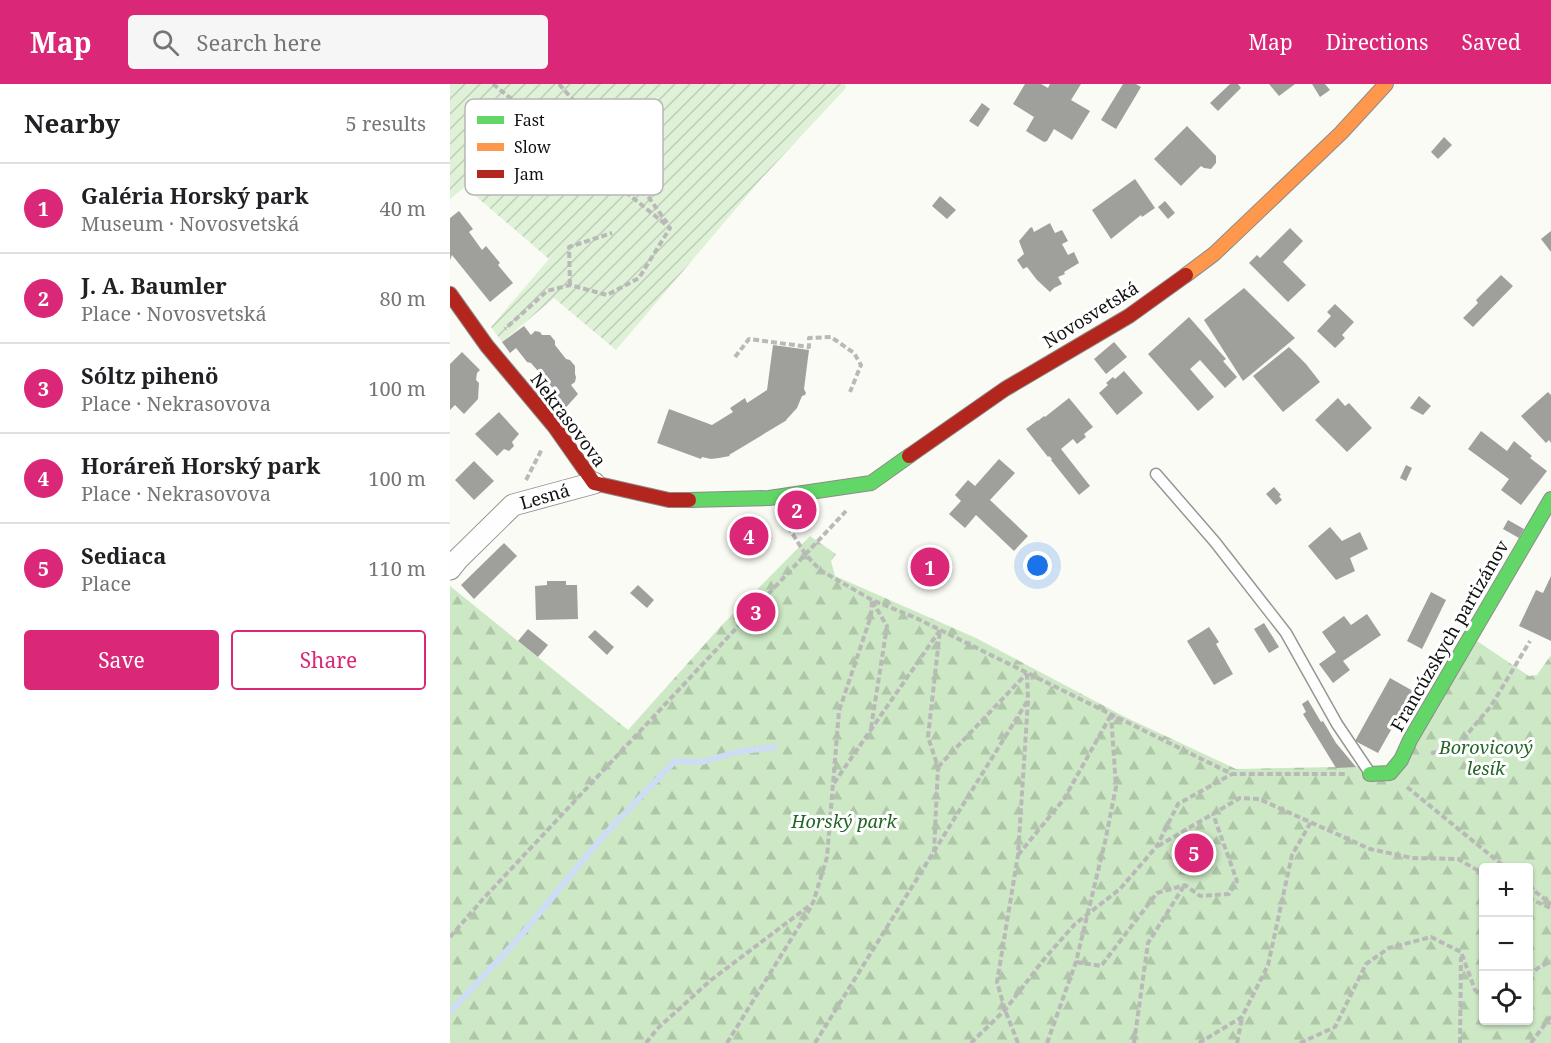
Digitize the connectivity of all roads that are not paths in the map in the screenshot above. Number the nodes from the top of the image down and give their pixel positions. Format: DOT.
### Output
graph roads {
  1 [pos="1386,84"];
  2 [pos="450,294"];
  3 [pos="1156,474"];
  4 [pos="594,483"];
  5 [pos="769,498"];
  6 [pos="1551,499"];
  7 [pos="450,569"];
  8 [pos="1371,774"];
  1 -- 5 [label="street, Novosvetská"];
  2 -- 4 [label="street, Nekrasovova"];
  3 -- 8 [label="lane"];
  4 -- 5 [label="street, Nekrasovova"];
  4 -- 7 [label="street, Lesná"];
  6 -- 8 [label="street, Francúzskych partizánov"];
}
